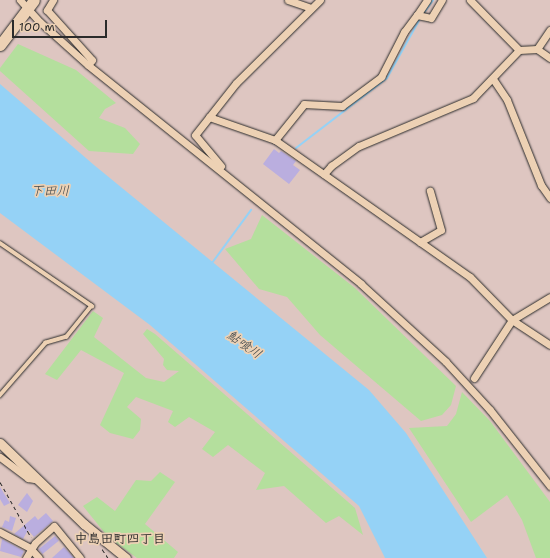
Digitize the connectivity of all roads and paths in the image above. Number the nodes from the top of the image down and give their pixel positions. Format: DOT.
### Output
graph roads {
  1 [pos="54,0"];
  2 [pos="288,0"];
  3 [pos="320,0"];
  4 [pos="427,0"];
  5 [pos="442,0"];
  6 [pos="470,0"];
  7 [pos="25,5"];
  8 [pos="311,8"];
  9 [pos="418,15"];
  10 [pos="550,30"];
  11 [pos="0,33"];
  12 [pos="0,45"];
  13 [pos="537,49"];
  14 [pos="519,50"];
  15 [pos="550,58"];
  16 [pos="88,65"];
  17 [pos="493,80"];
  18 [pos="209,117"];
  19 [pos="275,140"];
  20 [pos="324,174"];
  21 [pos="232,178"];
  22 [pos="430,191"];
  23 [pos="550,198"];
  24 [pos="420,242"];
  25 [pos="0,243"];
  26 [pos="550,297"];
  27 [pos="512,320"];
  28 [pos="550,345"];
  29 [pos="474,378"];
  30 [pos="0,396"];
  31 [pos="0,443"];
  32 [pos="0,457"];
  33 [pos="39,480"];
  34 [pos="0,482"];
  35 [pos="550,486"];
  36 [pos="0,532"];
  37 [pos="32,545"];
  38 [pos="26,558"];
  39 [pos="39,558"];
  40 [pos="80,558"];
  41 [pos="126,558"];
  1 -- 16 [label="street"];
  2 -- 8 [label="street"];
  3 -- 8 [label="street"];
  4 -- 9 [label="street"];
  5 -- 9 [label="street"];
  6 -- 14 [label="street"];
  7 -- 11 [label="main road"];
  7 -- 12 [label="main road"];
  7 -- 16 [label="street"];
  8 -- 18 [label="street"];
  9 -- 19 [label="street"];
  10 -- 13 [label="street"];
  13 -- 14 [label="street"];
  13 -- 15 [label="street"];
  14 -- 17 [label="street"];
  16 -- 21 [label="street"];
  17 -- 20 [label="street"];
  17 -- 23 [label="street"];
  18 -- 19 [label="street"];
  18 -- 21 [label="street"];
  19 -- 20 [label="street"];
  20 -- 24 [label="street"];
  21 -- 35 [label="street"];
  22 -- 24 [label="street"];
  24 -- 27 [label="street"];
  25 -- 30 [label="lane"];
  26 -- 27 [label="street"];
  27 -- 28 [label="street"];
  27 -- 29 [label="street"];
  31 -- 33 [label="street"];
  32 -- 33 [label="street"];
  33 -- 41 [label="street"];
  34 -- 37 [label="path"];
  36 -- 37 [label="street"];
  37 -- 38 [label="street"];
  37 -- 39 [label="street"];
  37 -- 40 [label="street"];
}
